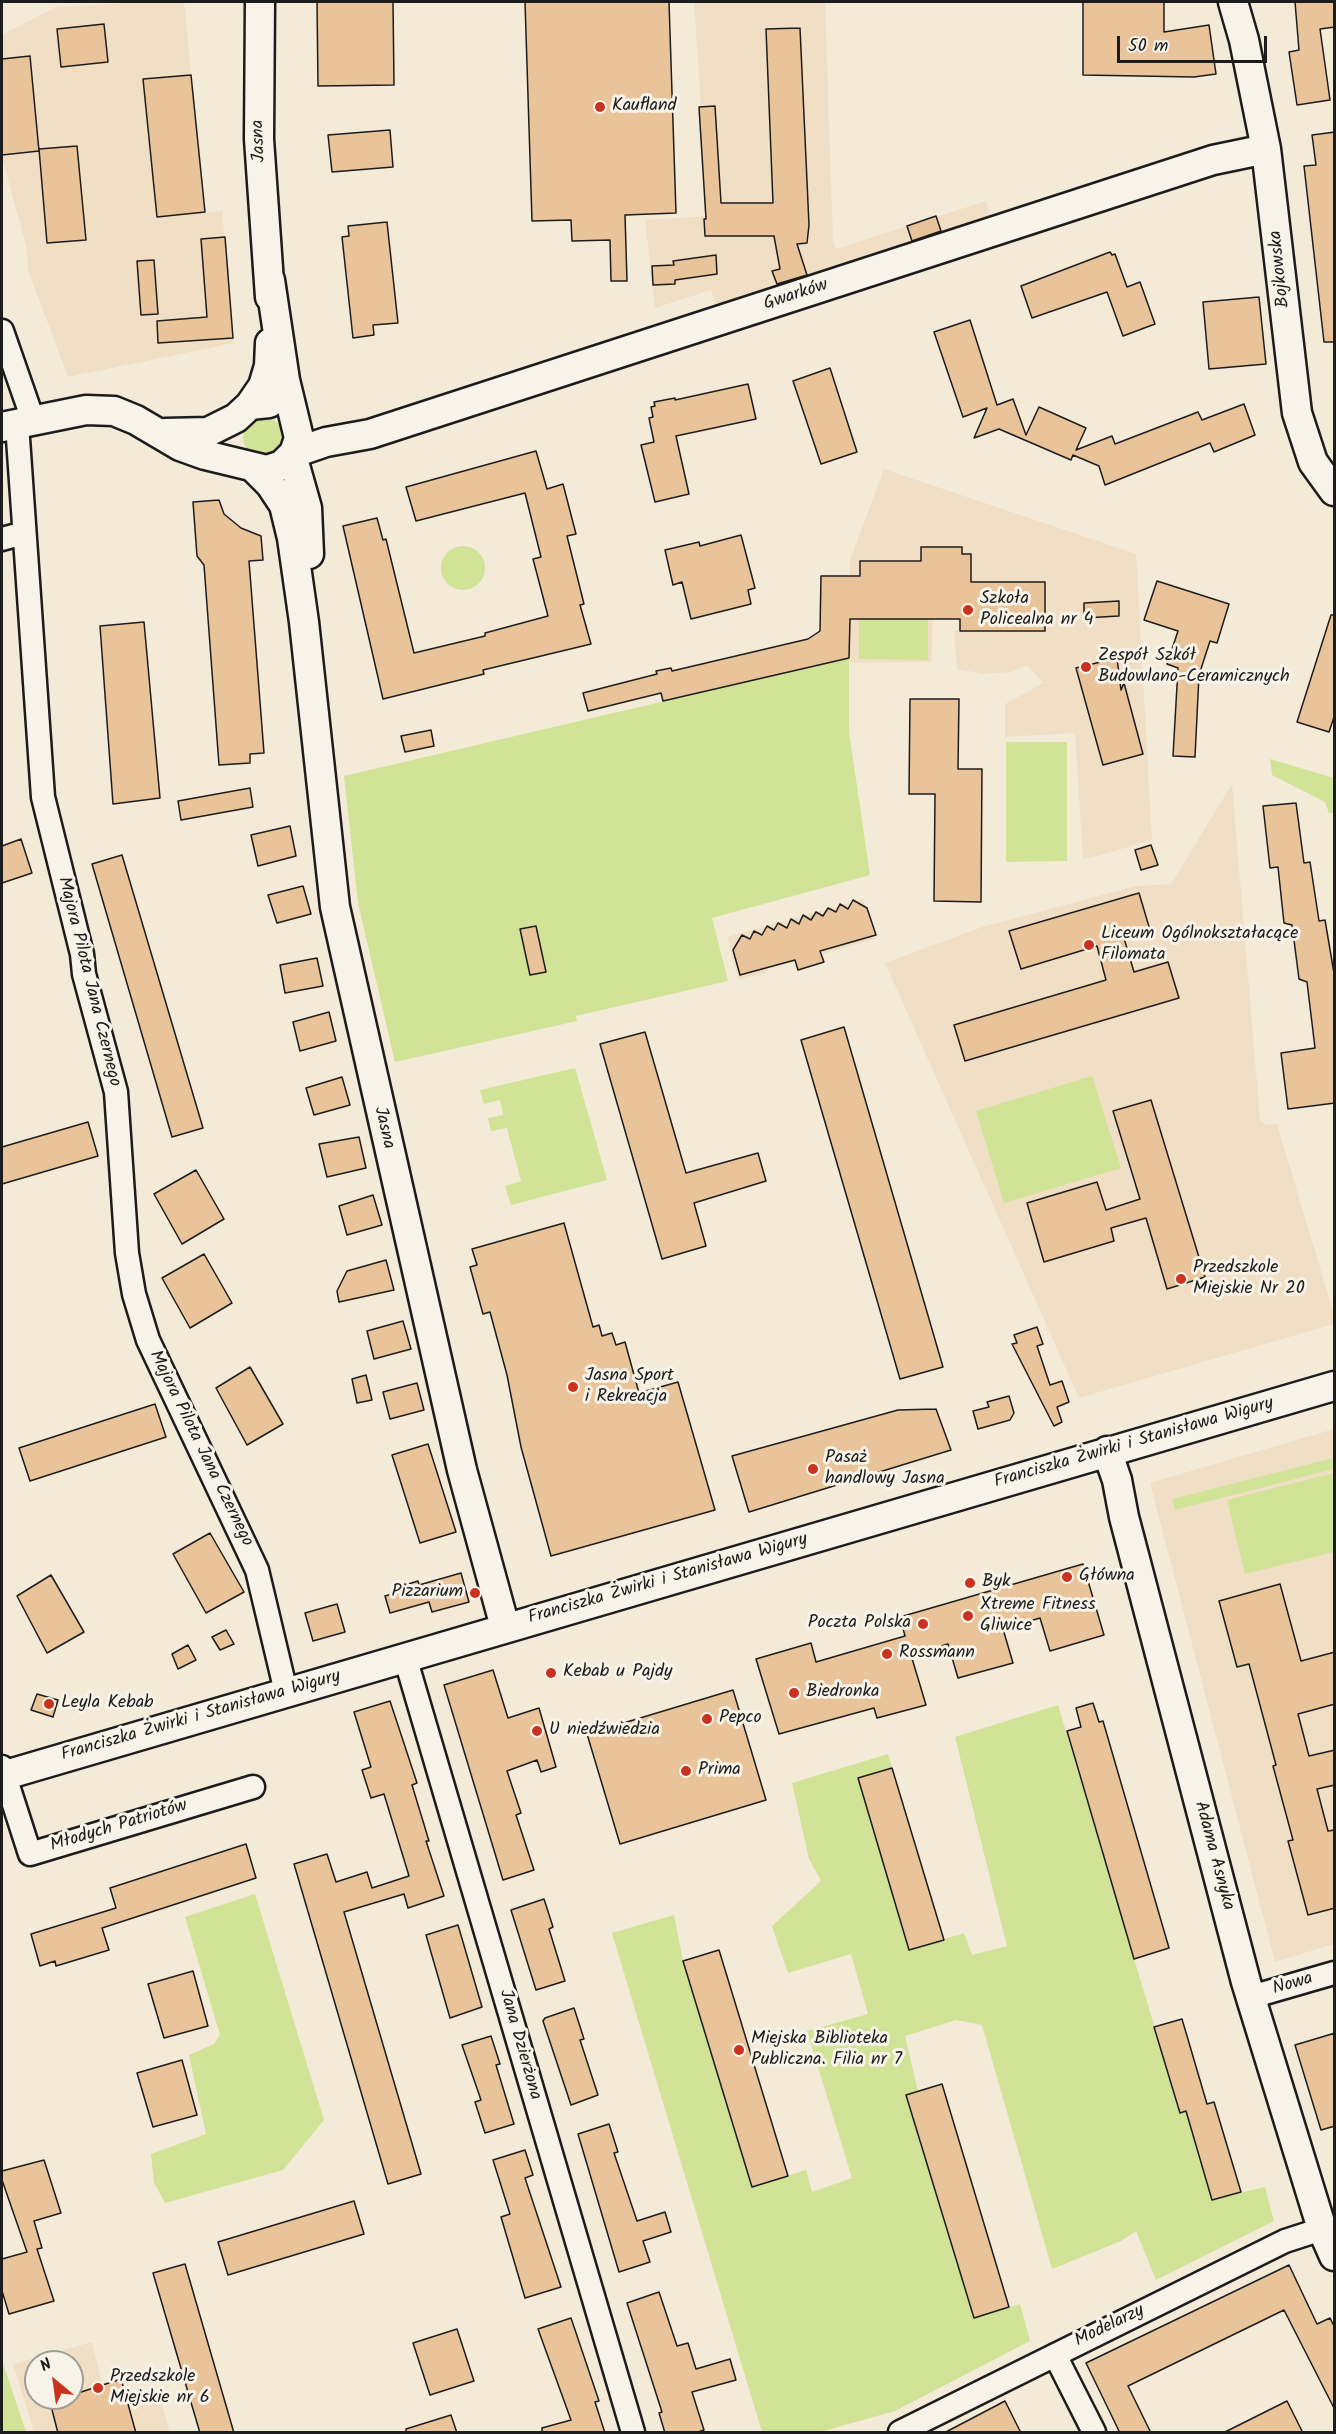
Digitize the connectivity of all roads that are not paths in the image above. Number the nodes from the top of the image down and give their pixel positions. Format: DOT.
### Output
graph roads {
  1 [pos="260,2"];
  2 [pos="1233,2"];
  3 [pos="1241,2"];
  4 [pos="1244,40"];
  5 [pos="1266,149"];
  6 [pos="270,280"];
  7 [pos="2,331"];
  8 [pos="243,411"];
  9 [pos="295,421"];
  10 [pos="17,424"];
  11 [pos="159,433"];
  12 [pos="326,442"];
  13 [pos="293,454"];
  14 [pos="252,467"];
  15 [pos="1335,491"];
  16 [pos="24,533"];
  17 [pos="2,539"];
  18 [pos="304,622"];
  19 [pos="1335,1386"];
  20 [pos="1107,1451"];
  21 [pos="505,1627"];
  22 [pos="405,1658"];
  23 [pos="286,1692"];
  24 [pos="2,1773"];
  25 [pos="253,1787"];
  26 [pos="1335,1973"];
  27 [pos="1251,1997"];
  28 [pos="1322,2229"];
  29 [pos="1335,2256"];
  30 [pos="1055,2355"];
  31 [pos="633,2433"];
  32 [pos="900,2433"];
  33 [pos="1094,2433"];
  1 -- 6 [label="street, Jasna"];
  2 -- 4 [label="street, Bojkowska"];
  3 -- 4 [label="street, Bojkowska"];
  4 -- 5 [label="street, Bojkowska"];
  5 -- 12 [label="street, Gwarków"];
  5 -- 15 [label="street, Bojkowska"];
  6 -- 8 [label="street, Jasna"];
  6 -- 9 [label="street, Jasna"];
  7 -- 10 [label="street, Majora Pilota Jana Czernego"];
  8 -- 9 [label="street"];
  8 -- 11 [label="street"];
  8 -- 14 [label="street"];
  9 -- 12 [label="street"];
  9 -- 13 [label="street"];
  10 -- 11 [label="street"];
  10 -- 16 [label="street, Majora Pilota Jana Czernego"];
  11 -- 14 [label="street"];
  12 -- 13 [label="street, Gwarków"];
  13 -- 14 [label="street"];
  13 -- 18 [label="street, Jasna"];
  14 -- 18 [label="street, Jasna"];
  16 -- 17 [label="street"];
  16 -- 23 [label="street, Majora Pilota Jana Czernego"];
  18 -- 21 [label="street, Jasna"];
  19 -- 20 [label="street, Franciszka Żwirki i Stanisława Wigury"];
  20 -- 21 [label="street, Franciszka Żwirki i Stanisława Wigury"];
  20 -- 27 [label="street, Adama Asnyka"];
  21 -- 22 [label="street, Franciszka Żwirki i Stanisława Wigury"];
  22 -- 23 [label="street, Franciszka Żwirki i Stanisława Wigury"];
  22 -- 31 [label="street, Jana Dzierżona"];
  23 -- 24 [label="street, Franciszka Żwirki i Stanisława Wigury"];
  24 -- 25 [label="street, Młodych Patriotów"];
  26 -- 27 [label="street, Nowa"];
  27 -- 28 [label="street, Adama Asnyka"];
  28 -- 29 [label="street, Adama Asnyka"];
  28 -- 30 [label="street, Modelarzy"];
  30 -- 32 [label="street, Modelarzy"];
  30 -- 33 [label="street"];
}
